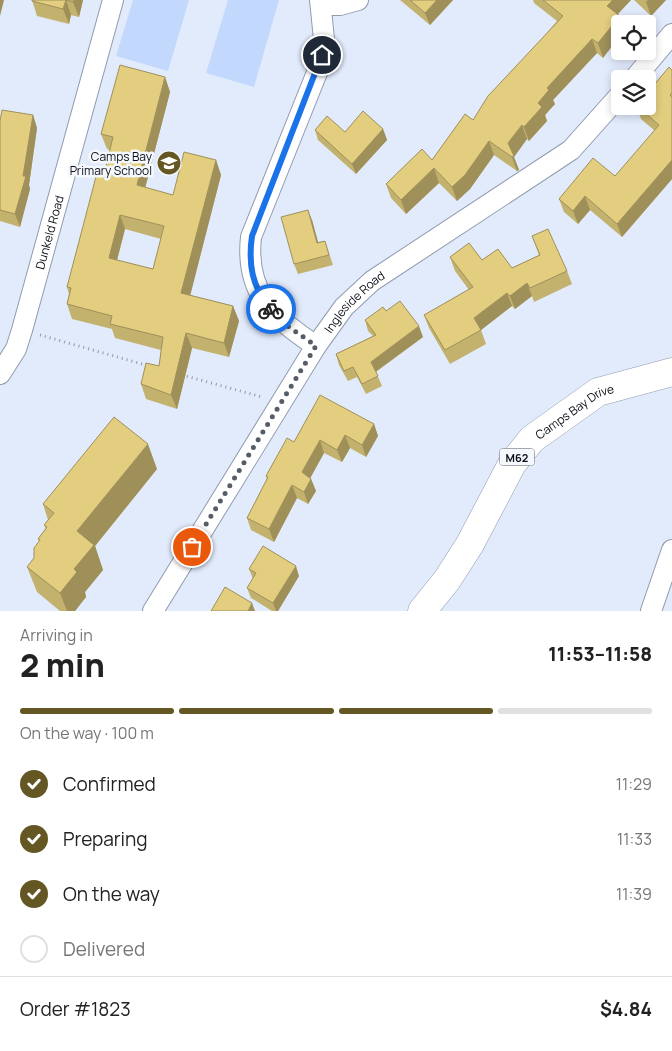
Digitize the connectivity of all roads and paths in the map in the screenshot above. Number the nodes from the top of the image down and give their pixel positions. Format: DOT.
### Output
graph roads {
  1 [pos="113,0"];
  2 [pos="358,0"];
  3 [pos="321,2"];
  4 [pos="672,34"];
  5 [pos="642,70"];
  6 [pos="611,105"];
  7 [pos="42,336"];
  8 [pos="316,346"];
  9 [pos="156,367"];
  10 [pos="672,372"];
  11 [pos="174,373"];
  12 [pos="0,374"];
  13 [pos="259,396"];
  14 [pos="672,550"];
  15 [pos="153,611"];
  16 [pos="422,611"];
  17 [pos="651,611"];
  1 -- 12 [label="street, Dunkeld Road"];
  2 -- 3 [label="street"];
  3 -- 8 [label="street"];
  4 -- 5 [label="street"];
  6 -- 8 [label="street, Ingleside Road"];
  7 -- 9 [label="path"];
  8 -- 15 [label="street, Ingleside Road"];
  10 -- 16 [label="main road, Camps Bay Drive / M62"];
  11 -- 13 [label="path"];
  14 -- 17 [label="street"];
}
